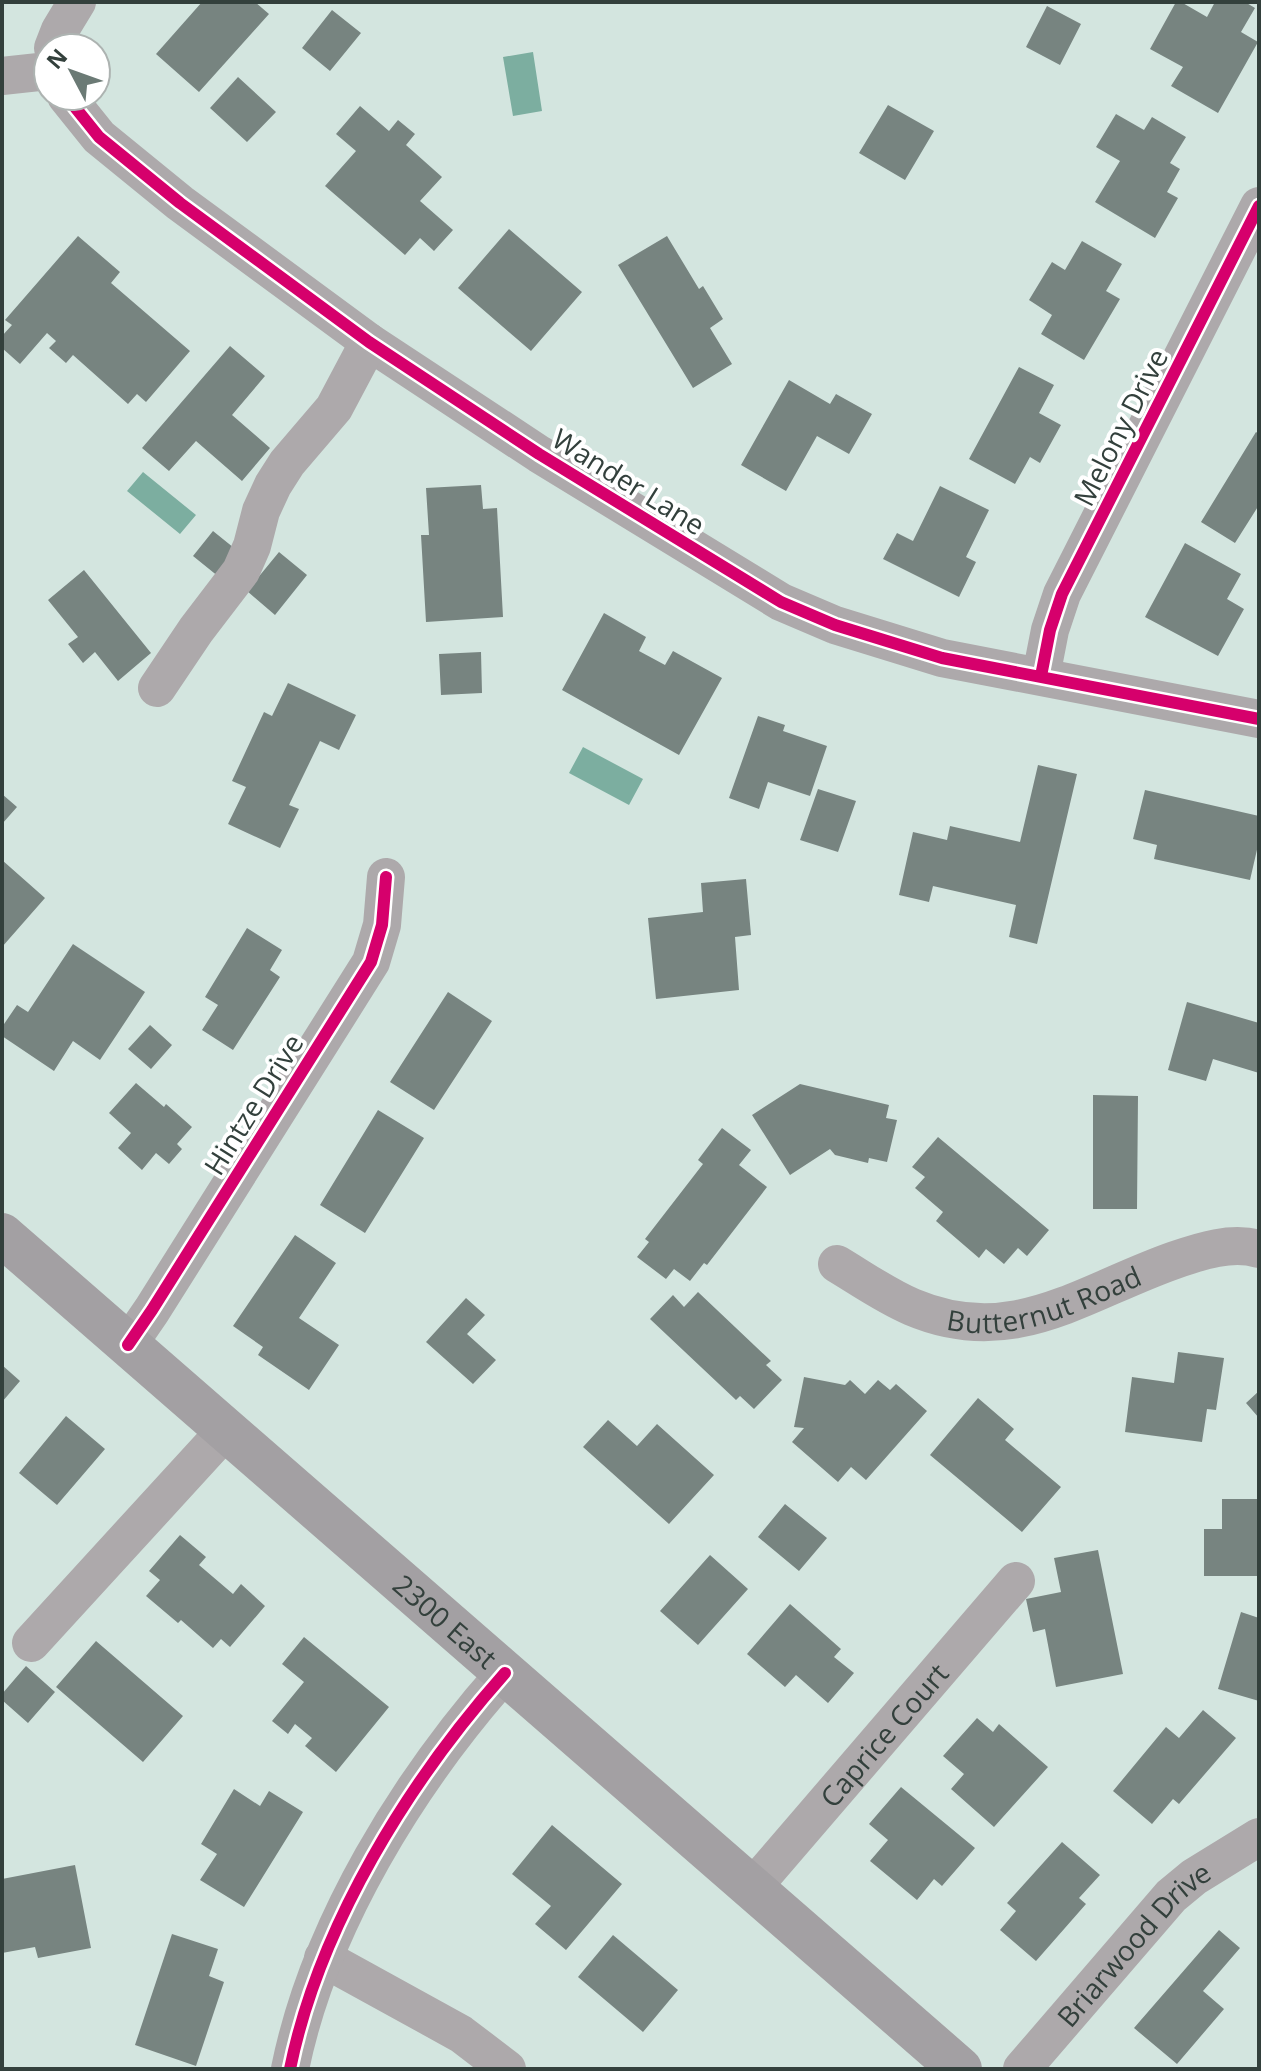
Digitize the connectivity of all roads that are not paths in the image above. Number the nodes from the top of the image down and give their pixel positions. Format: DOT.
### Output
graph roads {
  1 [pos="77,2"];
  2 [pos="59,32"];
  3 [pos="32,73"];
  4 [pos="2,76"];
  5 [pos="79,112"];
  6 [pos="1259,206"];
  7 [pos="369,342"];
  8 [pos="1041,676"];
  9 [pos="157,688"];
  10 [pos="1259,719"];
  11 [pos="386,877"];
  12 [pos="2,1235"];
  13 [pos="1259,1249"];
  14 [pos="837,1264"];
  15 [pos="128,1345"];
  16 [pos="226,1430"];
  17 [pos="1016,1581"];
  18 [pos="31,1643"];
  19 [pos="505,1673"];
  20 [pos="1259,1837"];
  21 [pos="752,1888"];
  22 [pos="323,1958"];
  23 [pos="290,2069"];
  24 [pos="507,2069"];
  25 [pos="960,2069"];
  26 [pos="1022,2069"];
  1 -- 2 [label="street"];
  3 -- 4 [label="street"];
  5 -- 7 [label="street, Wander Lane"];
  6 -- 8 [label="street, Melony Drive"];
  7 -- 8 [label="street, Wander Lane"];
  7 -- 9 [label="street"];
  8 -- 10 [label="street, Wander Lane"];
  11 -- 15 [label="street, Hintze Drive"];
  12 -- 15 [label="main road, 2300 East"];
  13 -- 14 [label="street, Butternut Road"];
  15 -- 16 [label="main road, 2300 East"];
  16 -- 18 [label="street"];
  16 -- 19 [label="main road, 2300 East"];
  17 -- 21 [label="street, Caprice Court"];
  19 -- 21 [label="main road, 2300 East"];
  19 -- 22 [label="street"];
  20 -- 26 [label="street, Briarwood Drive"];
  21 -- 25 [label="main road, 2300 East"];
  22 -- 23 [label="street"];
  22 -- 24 [label="street"];
}
